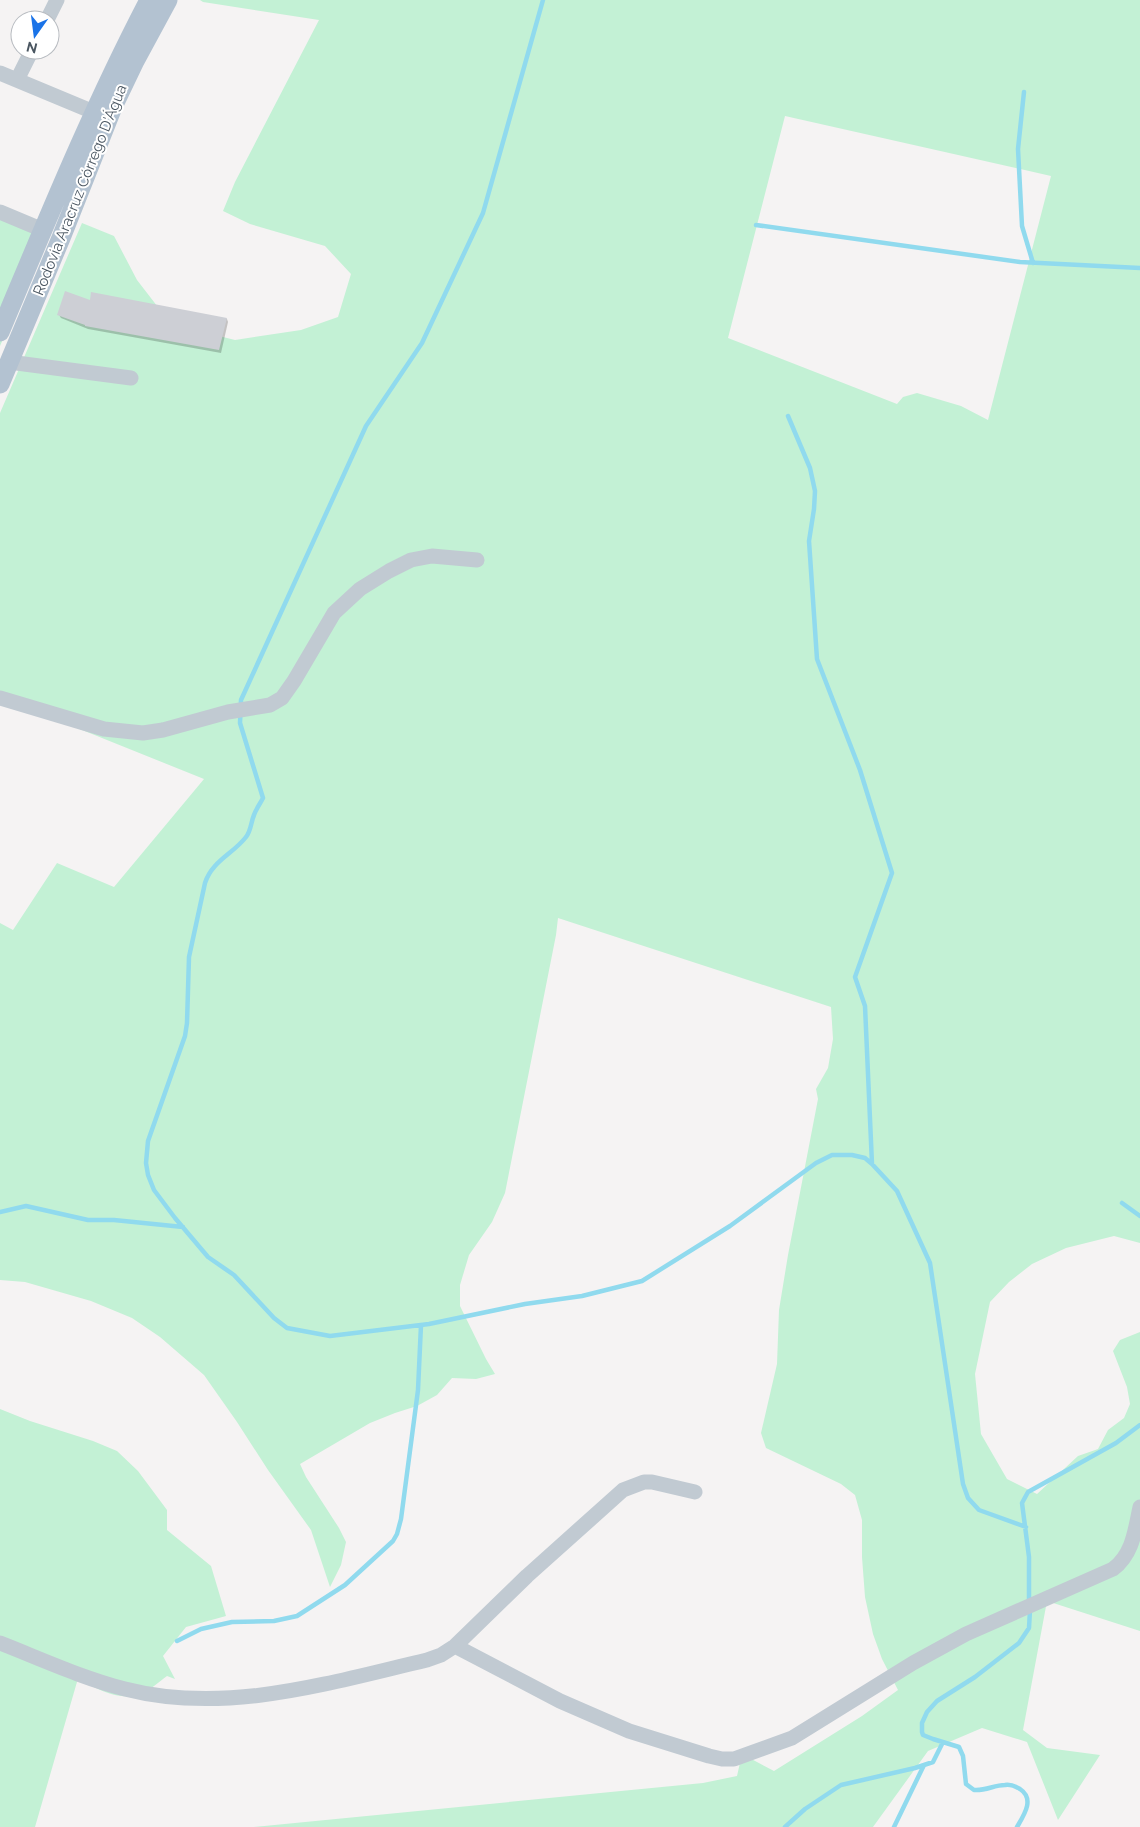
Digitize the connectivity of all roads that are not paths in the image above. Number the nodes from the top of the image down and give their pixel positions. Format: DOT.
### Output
graph roads {
  1 [pos="150,0"];
  2 [pos="168,0"];
  3 [pos="27,60"];
  4 [pos="0,73"];
  5 [pos="17,80"];
  6 [pos="96,113"];
  7 [pos="0,212"];
  8 [pos="43,230"];
  9 [pos="0,332"];
  10 [pos="9,362"];
  11 [pos="131,378"];
  12 [pos="0,384"];
  13 [pos="477,560"];
  14 [pos="0,698"];
  15 [pos="695,1492"];
  16 [pos="1140,1507"];
  17 [pos="0,1643"];
  18 [pos="455,1646"];
  1 -- 6 [label="main road, Rodovia Aracruz Córrego D'Água"];
  2 -- 10 [label="main road, Rodovia Aracruz Córrego D'Água"];
  3 -- 5 [label="street"];
  4 -- 5 [label="street"];
  5 -- 6 [label="street"];
  6 -- 8 [label="main road, Rodovia Aracruz Córrego D'Água"];
  7 -- 8 [label="street"];
  8 -- 9 [label="main road, Rodovia Aracruz Córrego D'Água"];
  10 -- 11 [label="street"];
  10 -- 12 [label="main road, Rodovia Aracruz Córrego D'Água"];
  13 -- 14 [label="street"];
  15 -- 18 [label="street"];
  16 -- 18 [label="street"];
  17 -- 18 [label="street"];
}
